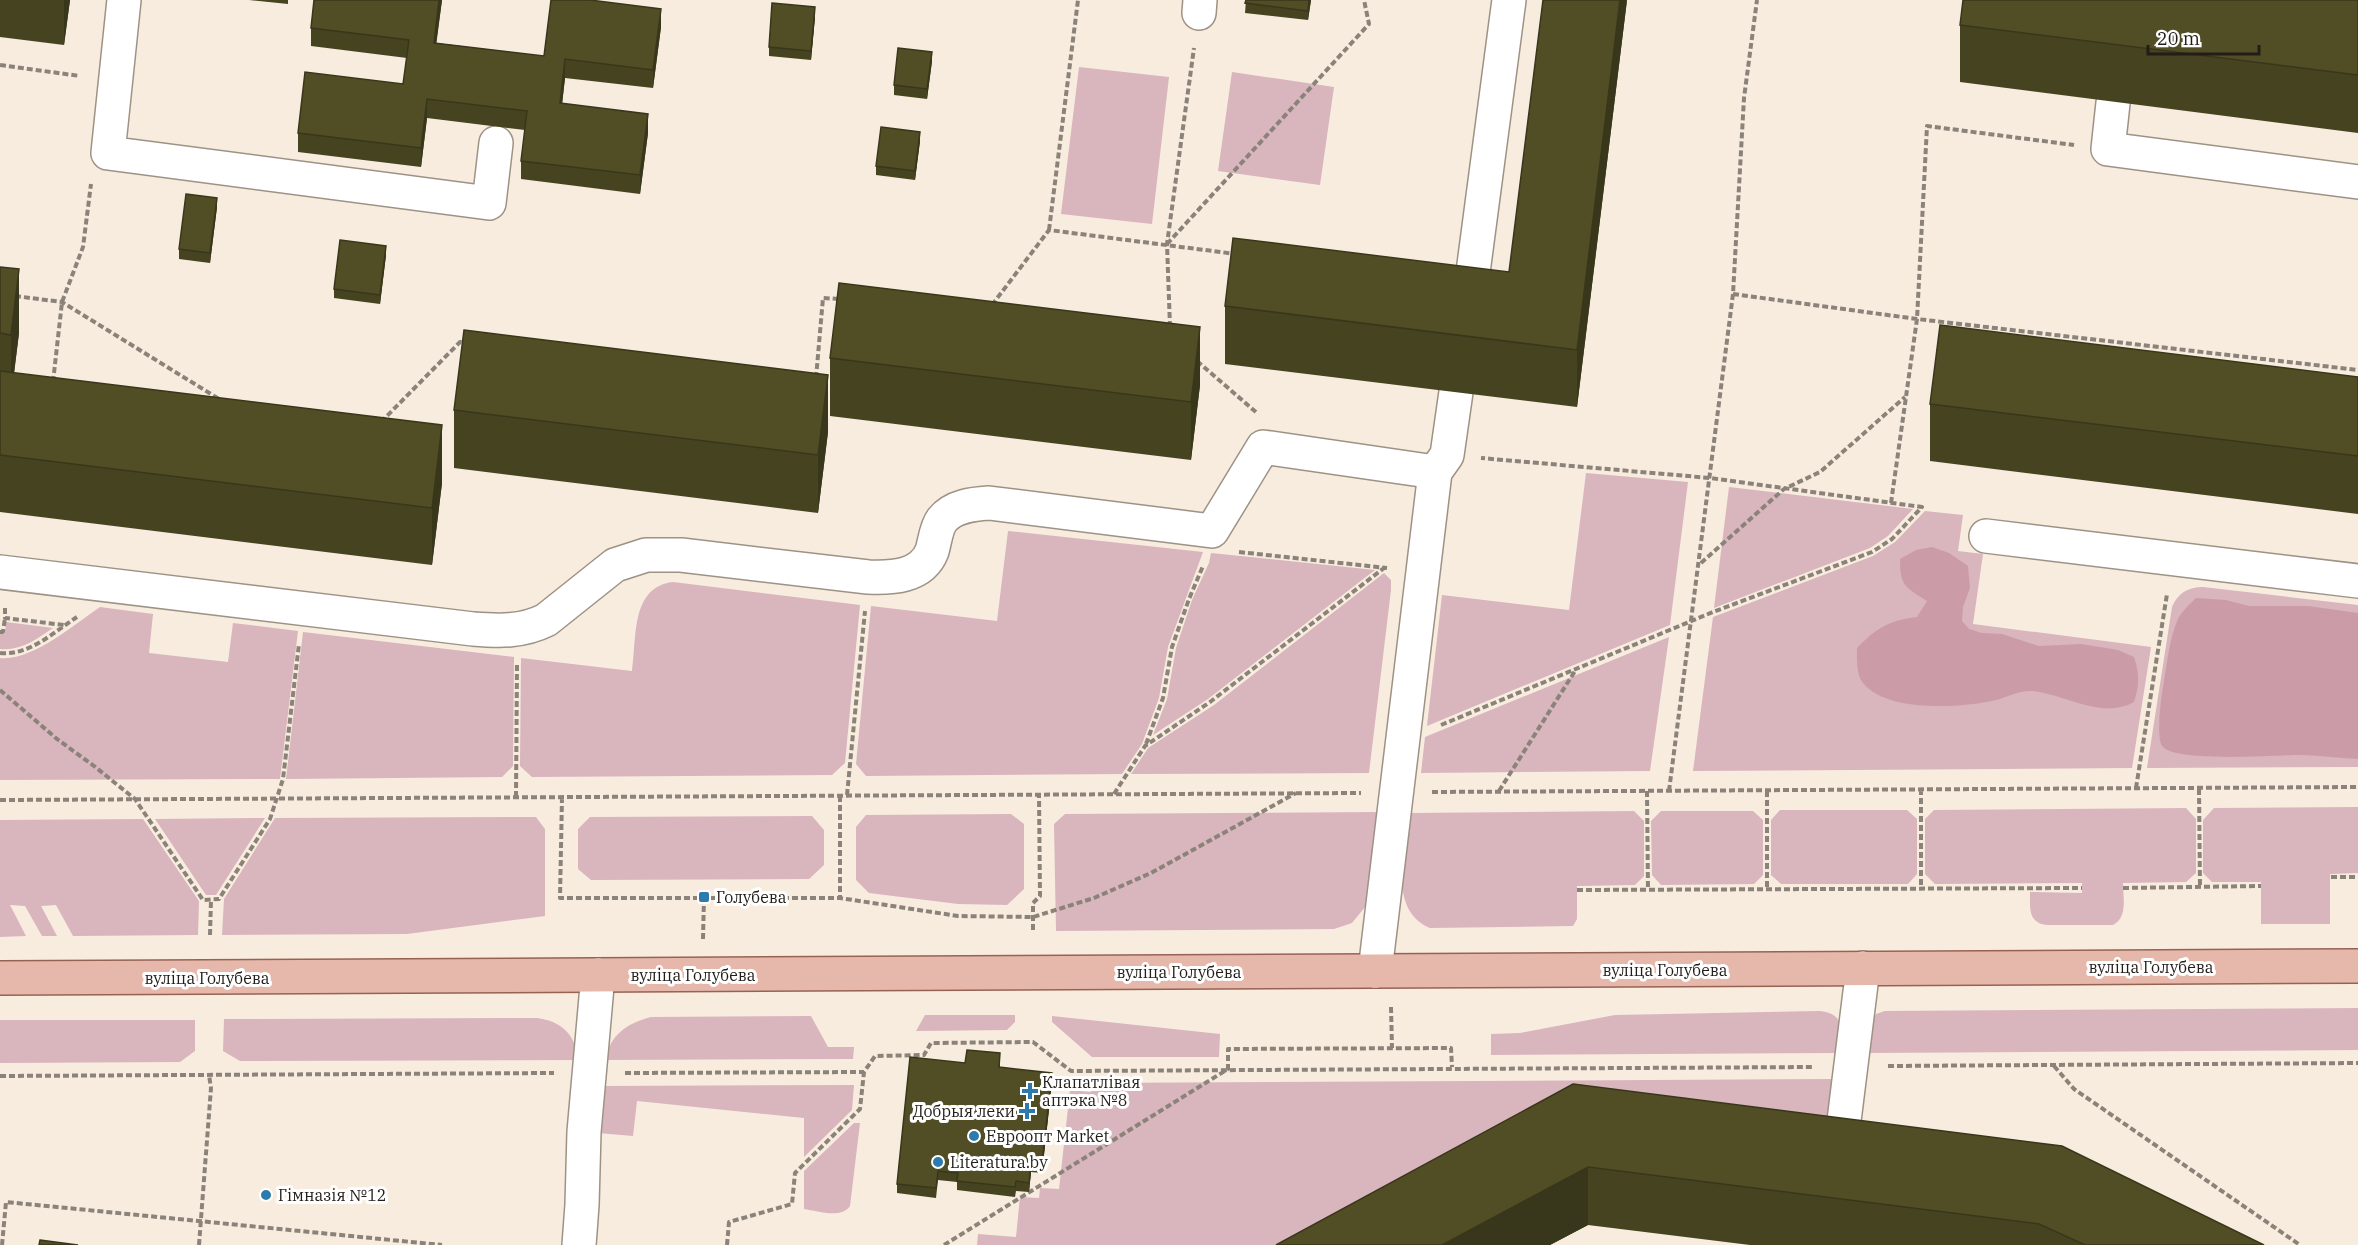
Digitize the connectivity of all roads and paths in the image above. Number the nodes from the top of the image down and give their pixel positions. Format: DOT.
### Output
graph roads {
  1 [pos="124,0"];
  2 [pos="1078,0"];
  3 [pos="1364,0"];
  4 [pos="1509,0"];
  5 [pos="1757,0"];
  6 [pos="1200,7"];
  7 [pos="0,65"];
  8 [pos="116,81"];
  9 [pos="2113,103"];
  10 [pos="496,143"];
  11 [pos="2108,149"];
  12 [pos="91,180"];
  13 [pos="2358,182"];
  14 [pos="1049,230"];
  15 [pos="1167,244"];
  16 [pos="1237,254"];
  17 [pos="1733,294"];
  18 [pos="10,296"];
  19 [pos="846,300"];
  20 [pos="62,302"];
  21 [pos="987,313"];
  22 [pos="1917,320"];
  23 [pos="1466,324"];
  24 [pos="1170,327"];
  25 [pos="472,344"];
  26 [pos="1188,354"];
  27 [pos="2358,370"];
  28 [pos="815,380"];
  29 [pos="52,386"];
  30 [pos="1456,392"];
  31 [pos="1906,396"];
  32 [pos="225,403"];
  33 [pos="376,426"];
  34 [pos="1263,447"];
  35 [pos="1441,464"];
  36 [pos="1710,478"];
  37 [pos="1784,489"];
  38 [pos="1891,503"];
  39 [pos="1212,531"];
  40 [pos="1986,536"];
  41 [pos="2172,559"];
  42 [pos="1700,564"];
  43 [pos="1385,568"];
  44 [pos="0,572"];
  45 [pos="868,577"];
  46 [pos="2358,581"];
  47 [pos="0,608"];
  48 [pos="303,608"];
  49 [pos="82,614"];
  50 [pos="4,618"];
  51 [pos="1692,621"];
  52 [pos="65,625"];
  53 [pos="0,632"];
  54 [pos="0,653"];
  55 [pos="518,654"];
  56 [pos="1575,669"];
  57 [pos="0,690"];
  58 [pos="1401,741"];
  59 [pos="1145,746"];
  60 [pos="2358,787"];
  61 [pos="2136,788"];
  62 [pos="1921,789"];
  63 [pos="2199,789"];
  64 [pos="1767,790"];
  65 [pos="1647,791"];
  66 [pos="1669,791"];
  67 [pos="1499,792"];
  68 [pos="1297,793"];
  69 [pos="1396,793"];
  70 [pos="1114,794"];
  71 [pos="847,795"];
  72 [pos="1039,795"];
  73 [pos="840,796"];
  74 [pos="516,797"];
  75 [pos="562,797"];
  76 [pos="277,799"];
  77 [pos="0,800"];
  78 [pos="135,800"];
  79 [pos="2331,877"];
  80 [pos="2358,877"];
  81 [pos="2261,886"];
  82 [pos="2200,887"];
  83 [pos="1921,888"];
  84 [pos="2082,888"];
  85 [pos="2123,888"];
  86 [pos="1577,890"];
  87 [pos="1648,890"];
  88 [pos="1767,890"];
  89 [pos="840,898"];
  90 [pos="211,900"];
  91 [pos="1033,916"];
  92 [pos="1033,930"];
  93 [pos="210,935"];
  94 [pos="2358,966"];
  95 [pos="1863,968"];
  96 [pos="1375,971"];
  97 [pos="598,975"];
  98 [pos="0,978"];
  99 [pos="2358,1063"];
  100 [pos="2054,1065"];
  101 [pos="1851,1066"];
  102 [pos="1452,1068"];
  103 [pos="1228,1070"];
  104 [pos="864,1072"];
  105 [pos="589,1073"];
  106 [pos="209,1075"];
  107 [pos="0,1076"];
  108 [pos="1837,1175"];
  109 [pos="202,1220"];
  110 [pos="2,1245"];
  111 [pos="199,1245"];
  112 [pos="442,1245"];
  113 [pos="579,1245"];
  114 [pos="727,1245"];
  115 [pos="944,1245"];
  116 [pos="2300,1245"];
  1 -- 8 [label="lane"];
  2 -- 14 [label="path"];
  3 -- 15 [label="path"];
  4 -- 23 [label="lane"];
  5 -- 17 [label="path"];
  6 -- 15 [label="path"];
  7 -- 8 [label="path"];
  8 -- 10 [label="lane"];
  9 -- 11 [label="lane"];
  11 -- 13 [label="lane"];
  11 -- 22 [label="path"];
  12 -- 20 [label="path"];
  14 -- 15 [label="path"];
  14 -- 21 [label="path"];
  15 -- 16 [label="path"];
  15 -- 24 [label="path"];
  17 -- 22 [label="path"];
  17 -- 36 [label="path"];
  18 -- 20 [label="path"];
  19 -- 28 [label="path"];
  20 -- 29 [label="path"];
  20 -- 32 [label="path"];
  22 -- 27 [label="path"];
  22 -- 31 [label="path"];
  25 -- 33 [label="path"];
  26 -- 34 [label="path"];
  30 -- 35 [label="lane"];
  31 -- 37 [label="path"];
  31 -- 38 [label="path"];
  34 -- 35 [label="lane"];
  34 -- 39 [label="lane"];
  35 -- 36 [label="path"];
  35 -- 58 [label="lane"];
  36 -- 37 [label="path"];
  36 -- 42 [label="path"];
  37 -- 38 [label="path"];
  37 -- 42 [label="path"];
  38 -- 51 [label="path"];
  39 -- 45 [label="lane"];
  39 -- 59 [label="path"];
  40 -- 41 [label="lane"];
  41 -- 46 [label="lane"];
  41 -- 61 [label="path"];
  42 -- 51 [label="path"];
  43 -- 59 [label="path"];
  44 -- 48 [label="lane"];
  45 -- 48 [label="lane"];
  45 -- 71 [label="path"];
  47 -- 50 [label="path"];
  48 -- 76 [label="path"];
  49 -- 52 [label="path"];
  50 -- 52 [label="path"];
  50 -- 53 [label="path"];
  51 -- 56 [label="path"];
  51 -- 66 [label="path"];
  52 -- 54 [label="path"];
  55 -- 74 [label="path"];
  56 -- 58 [label="path"];
  56 -- 67 [label="path"];
  57 -- 78 [label="path"];
  58 -- 69 [label="lane"];
  59 -- 70 [label="path"];
  60 -- 63 [label="path"];
  61 -- 62 [label="path"];
  61 -- 63 [label="path"];
  62 -- 64 [label="path"];
  62 -- 83 [label="path"];
  63 -- 82 [label="path"];
  64 -- 66 [label="path"];
  64 -- 88 [label="path"];
  65 -- 66 [label="path"];
  65 -- 67 [label="path"];
  65 -- 87 [label="path"];
  67 -- 69 [label="path"];
  68 -- 69 [label="path"];
  68 -- 70 [label="path"];
  68 -- 91 [label="path"];
  69 -- 96 [label="lane"];
  70 -- 72 [label="path"];
  71 -- 72 [label="path"];
  71 -- 73 [label="path"];
  72 -- 91 [label="path"];
  73 -- 75 [label="path"];
  73 -- 89 [label="path"];
  74 -- 75 [label="path"];
  74 -- 76 [label="path"];
  75 -- 89 [label="path"];
  76 -- 78 [label="path"];
  76 -- 90 [label="path"];
  77 -- 78 [label="path"];
  78 -- 90 [label="path"];
  79 -- 80 [label="path"];
  81 -- 82 [label="path"];
  82 -- 85 [label="path"];
  83 -- 84 [label="path"];
  83 -- 88 [label="path"];
  86 -- 87 [label="path"];
  87 -- 88 [label="path"];
  89 -- 91 [label="path"];
  90 -- 93 [label="path"];
  91 -- 92 [label="path"];
  94 -- 95 [label="main road, вуліца Голубева"];
  95 -- 96 [label="main road, вуліца Голубева"];
  95 -- 101 [label="lane"];
  96 -- 97 [label="main road, вуліца Голубева"];
  97 -- 98 [label="main road, вуліца Голубева"];
  97 -- 105 [label="lane"];
  99 -- 100 [label="path"];
  100 -- 101 [label="path"];
  100 -- 116 [label="path"];
  101 -- 102 [label="path"];
  101 -- 108 [label="lane"];
  102 -- 103 [label="path"];
  102 -- 103 [label="path"];
  103 -- 104 [label="path"];
  103 -- 115 [label="path"];
  104 -- 105 [label="path"];
  104 -- 114 [label="path"];
  105 -- 106 [label="path"];
  105 -- 113 [label="lane"];
  106 -- 107 [label="path"];
  106 -- 109 [label="path"];
  109 -- 110 [label="path"];
  109 -- 111 [label="path"];
  109 -- 112 [label="path"];
}
